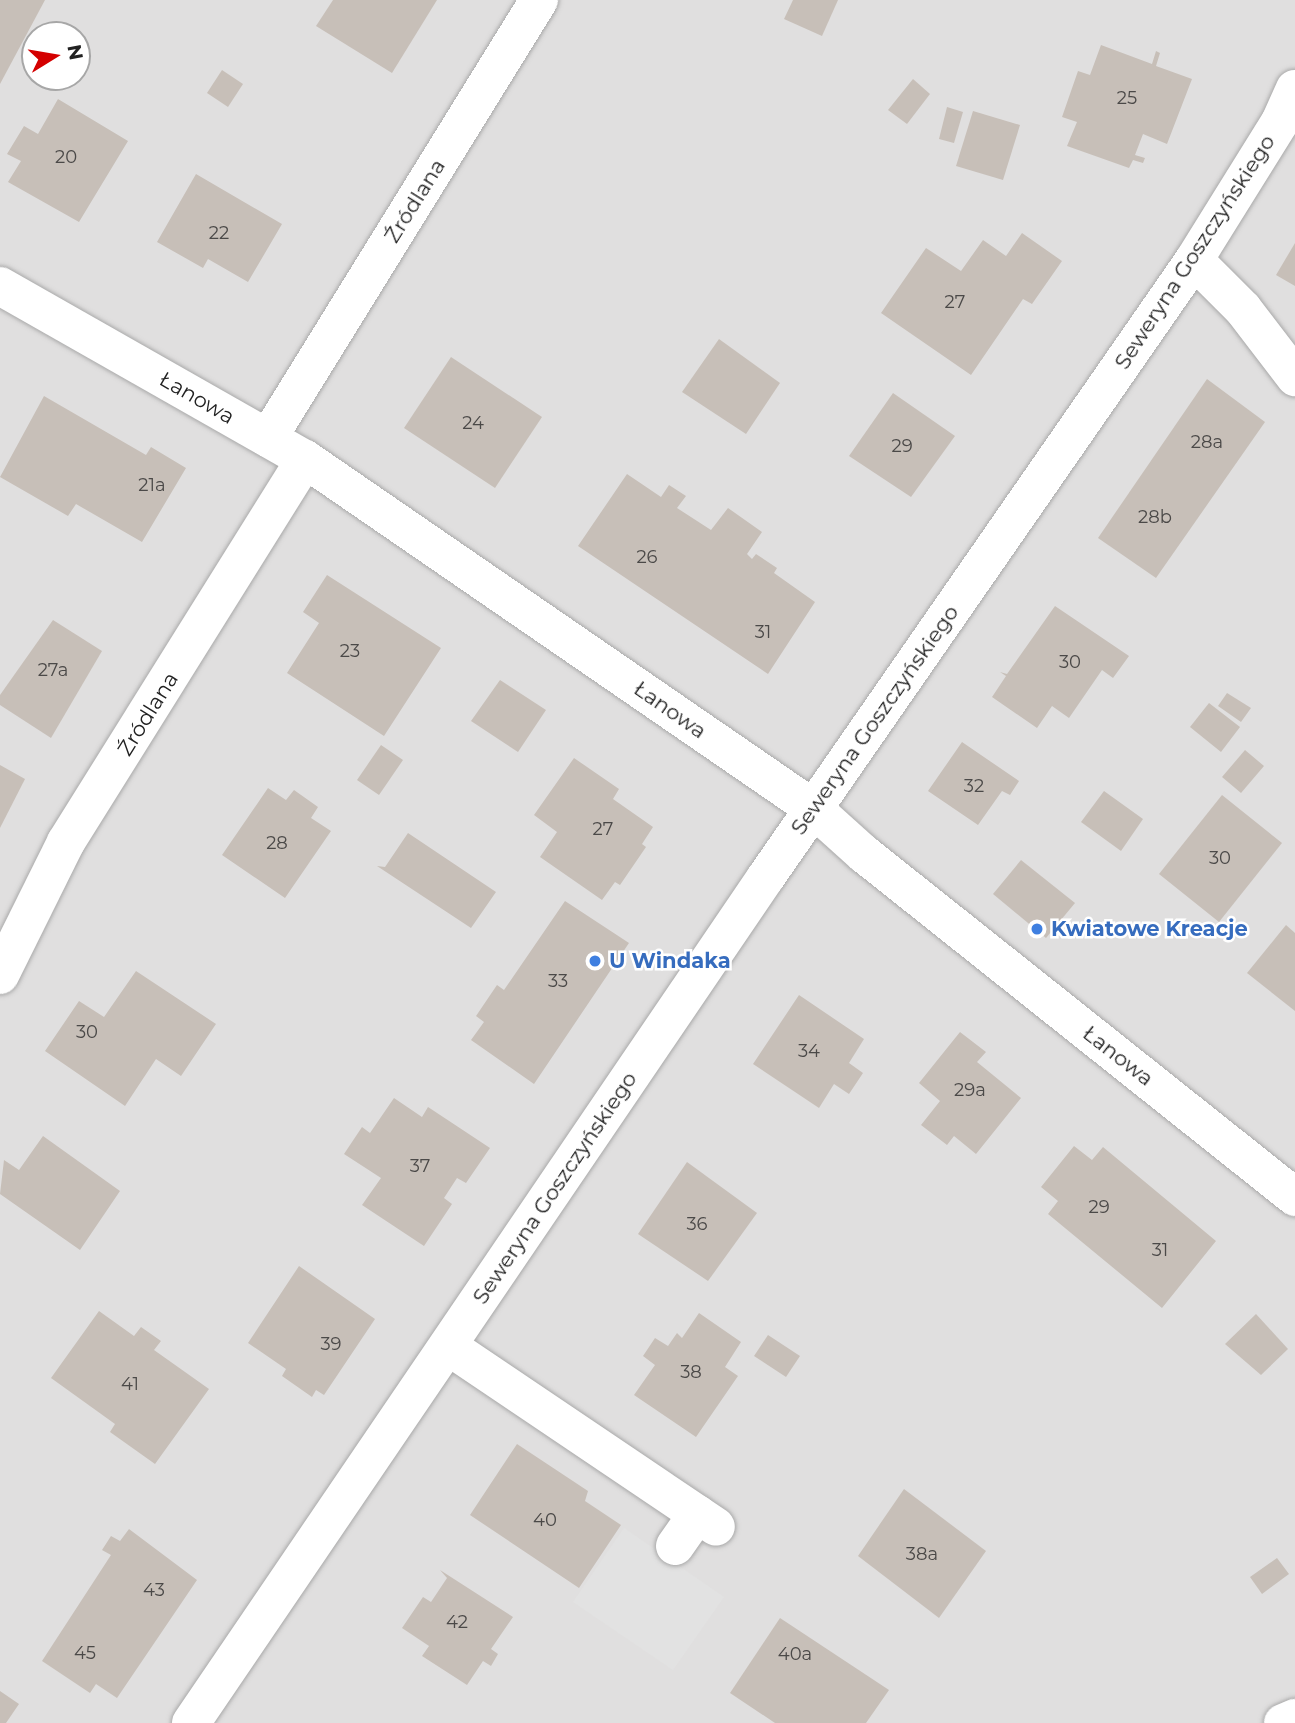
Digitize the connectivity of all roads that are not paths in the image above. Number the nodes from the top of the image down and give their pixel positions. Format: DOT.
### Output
graph roads {
  1 [pos="539,0"];
  2 [pos="1295,89"];
  3 [pos="1194,260"];
  4 [pos="0,286"];
  5 [pos="1295,377"];
  6 [pos="268,438"];
  7 [pos="305,459"];
  8 [pos="814,809"];
  9 [pos="0,975"];
  10 [pos="1295,1198"];
  11 [pos="448,1346"];
  12 [pos="675,1546"];
  13 [pos="1295,1718"];
  14 [pos="191,1723"];
  15 [pos="1283,1723"];
  1 -- 6 [label="street, Źródlana"];
  2 -- 3 [label="street, Seweryna Goszczyńskiego"];
  3 -- 5 [label="street"];
  3 -- 8 [label="street, Seweryna Goszczyńskiego"];
  4 -- 6 [label="street, Łanowa"];
  6 -- 7 [label="street, Łanowa"];
  7 -- 8 [label="street, Łanowa"];
  7 -- 9 [label="street, Źródlana"];
  8 -- 10 [label="street, Łanowa"];
  8 -- 11 [label="street, Seweryna Goszczyńskiego"];
  11 -- 12 [label="street"];
  11 -- 14 [label="street, Seweryna Goszczyńskiego"];
  13 -- 15 [label="street"];
}
